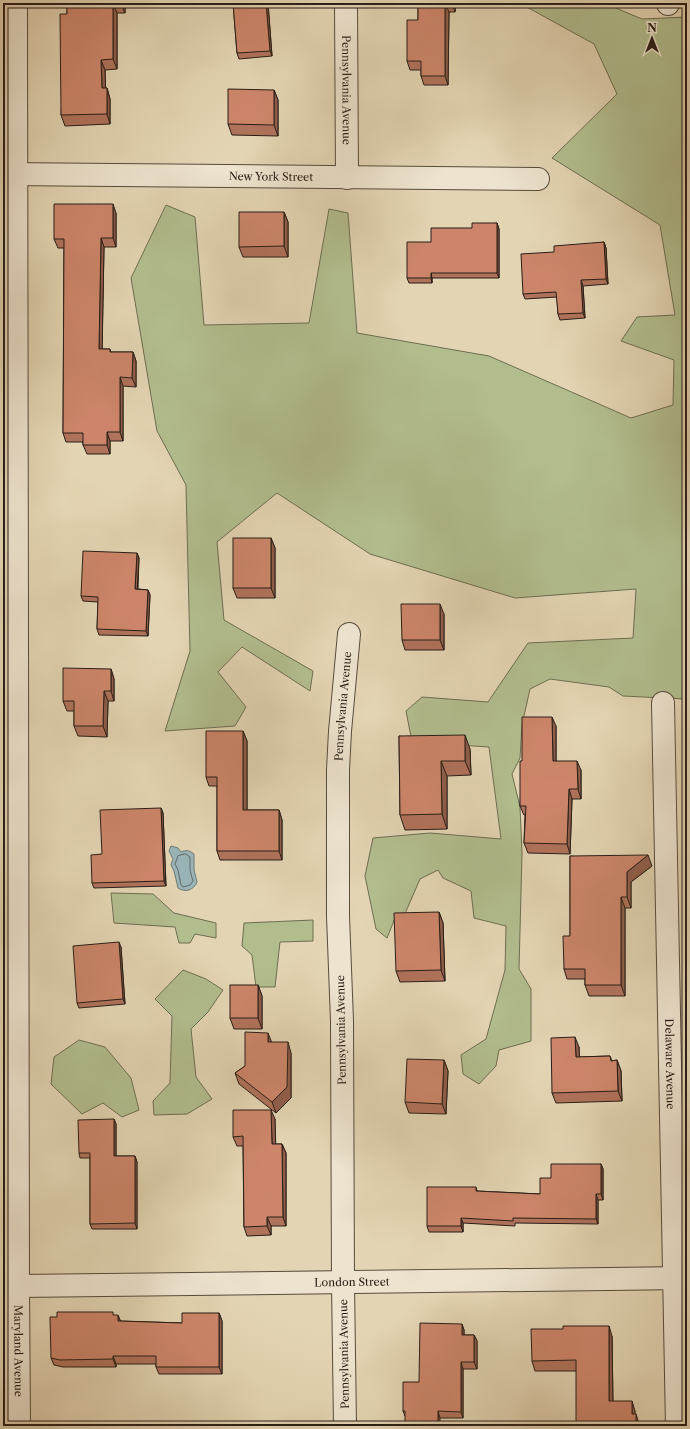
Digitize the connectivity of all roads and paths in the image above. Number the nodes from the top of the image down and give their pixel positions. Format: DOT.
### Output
graph roads {
  1 [pos="16,3"];
  2 [pos="346,3"];
  3 [pos="9,174"];
  4 [pos="347,178"];
  5 [pos="538,179"];
  6 [pos="348,634"];
  7 [pos="663,703"];
  8 [pos="681,1278"];
  9 [pos="343,1283"];
  10 [pos="18,1286"];
  11 [pos="19,1426"];
  12 [pos="346,1426"];
  13 [pos="677,1426"];
  1 -- 3 [label="street, Maryland Avenue"];
  2 -- 4 [label="street, Pennsylvania Avenue"];
  3 -- 4 [label="street, New York Street"];
  3 -- 10 [label="street, Maryland Avenue"];
  4 -- 5 [label="street, New York Street"];
  6 -- 9 [label="street, Pennsylvania Avenue"];
  7 -- 8 [label="street, Delaware Avenue"];
  8 -- 9 [label="street, London Street"];
  8 -- 13 [label="street, Delaware Avenue"];
  9 -- 10 [label="street, London Street"];
  9 -- 12 [label="street, Pennsylvania Avenue"];
  10 -- 11 [label="street, Maryland Avenue"];
}
